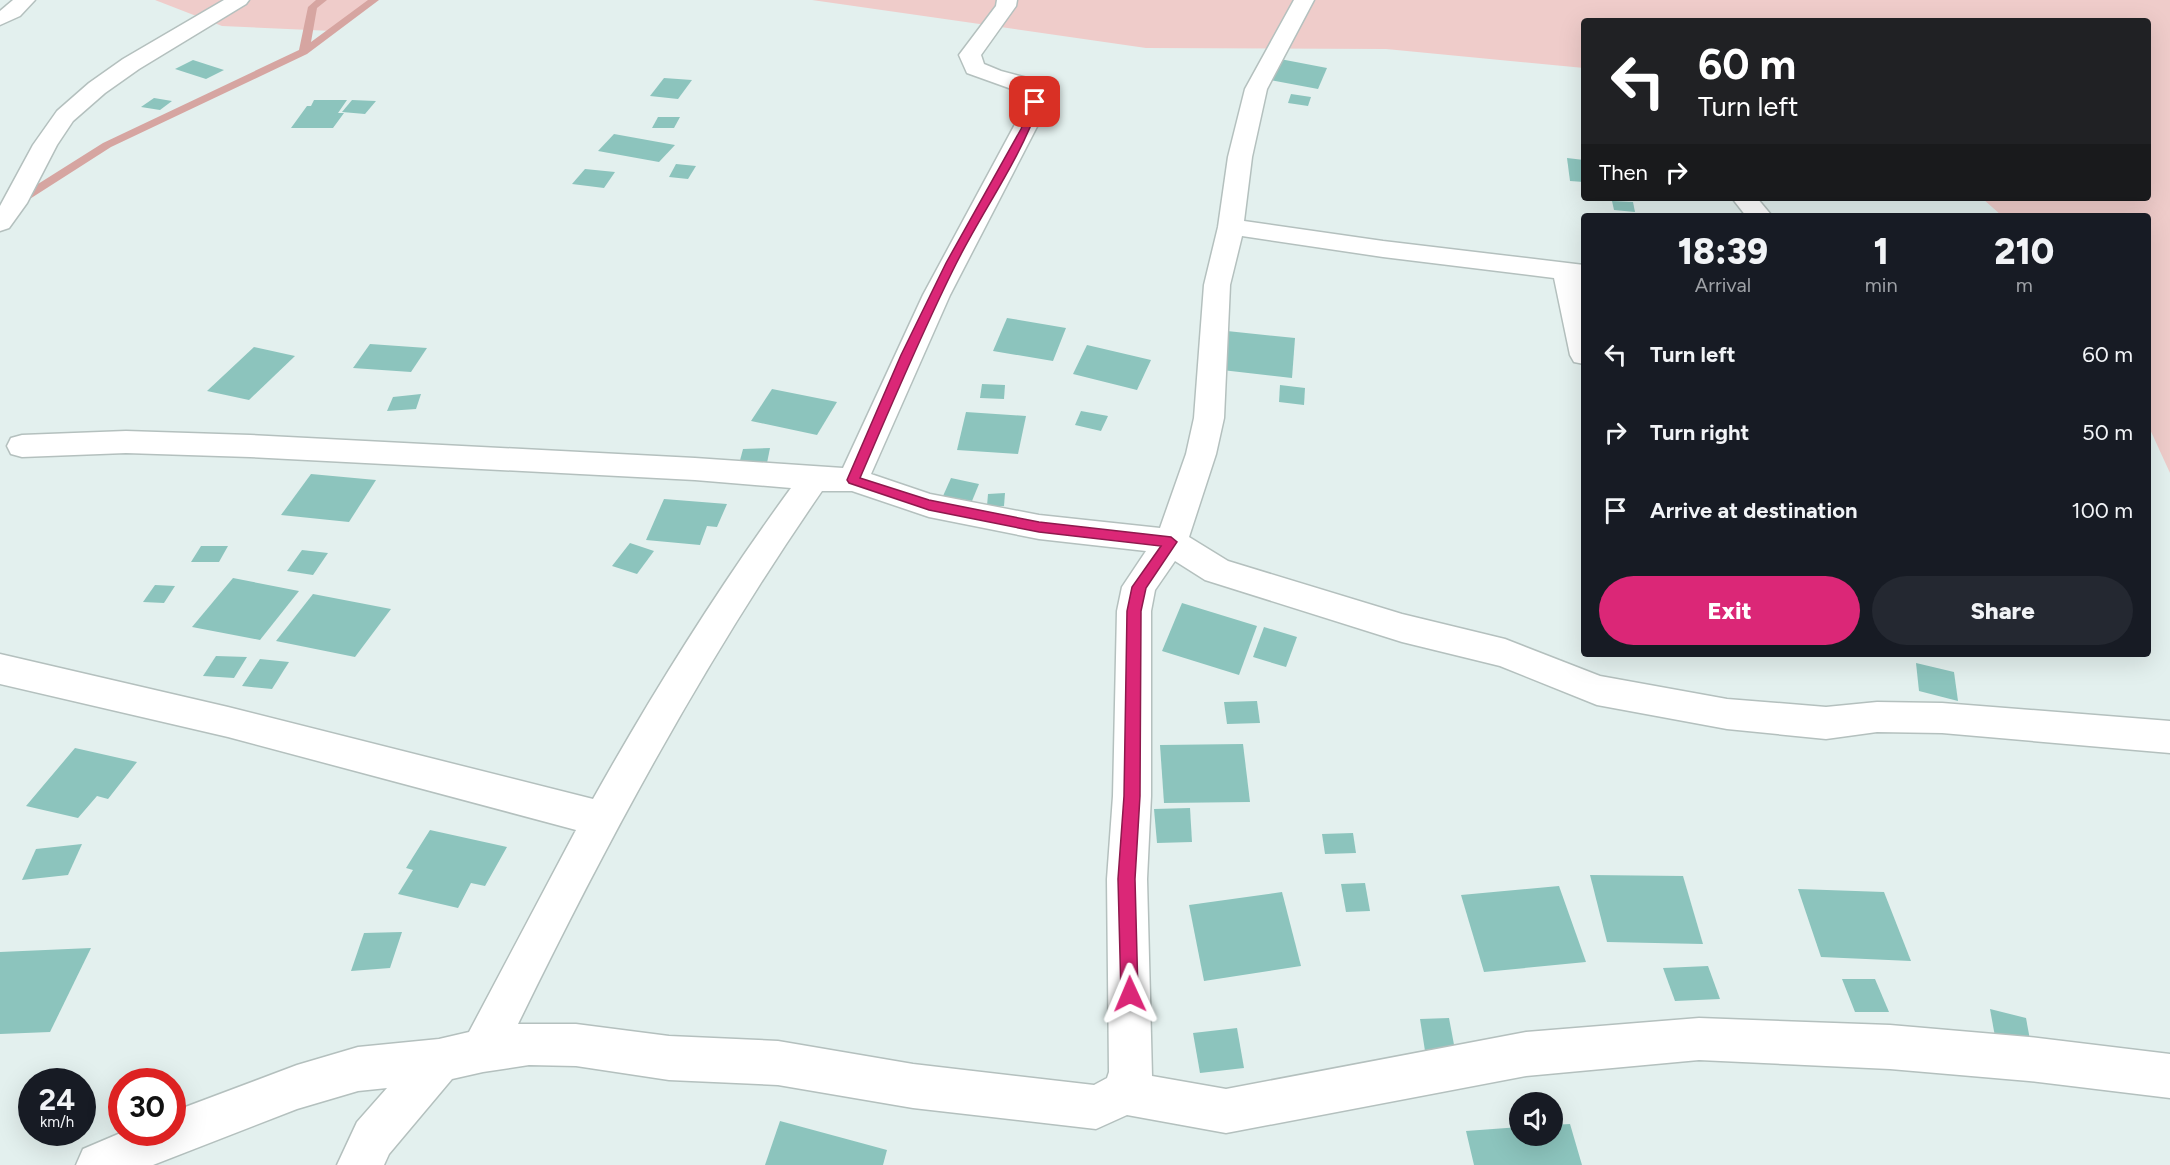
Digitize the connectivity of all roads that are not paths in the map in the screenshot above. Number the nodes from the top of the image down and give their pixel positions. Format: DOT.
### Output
graph roads {
  1 [pos="25,0"];
  2 [pos="239,0"];
  3 [pos="1006,0"];
  4 [pos="1304,0"];
  5 [pos="0,19"];
  6 [pos="1746,201"];
  7 [pos="1756,213"];
  8 [pos="0,223"];
  9 [pos="1231,227"];
  10 [pos="1575,272"];
  11 [pos="1581,327"];
  12 [pos="22,446"];
  13 [pos="814,479"];
  14 [pos="853,480"];
  15 [pos="1171,542"];
  16 [pos="0,669"];
  17 [pos="2170,737"];
  18 [pos="601,819"];
  19 [pos="483,1050"];
  20 [pos="439,1061"];
  21 [pos="2170,1076"];
  22 [pos="1125,1093"];
  23 [pos="99,1165"];
  24 [pos="360,1165"];
  1 -- 5 [label="street"];
  2 -- 8 [label="street"];
  3 -- 14 [label="street"];
  4 -- 9 [label="street"];
  6 -- 7 [label="street"];
  9 -- 10 [label="street"];
  9 -- 15 [label="street"];
  10 -- 11 [label="street"];
  12 -- 13 [label="street"];
  13 -- 14 [label="street"];
  13 -- 18 [label="street"];
  14 -- 15 [label="street"];
  15 -- 17 [label="street"];
  15 -- 22 [label="street"];
  16 -- 18 [label="street"];
  18 -- 19 [label="street"];
  19 -- 20 [label="street"];
  19 -- 22 [label="street"];
  20 -- 23 [label="street"];
  20 -- 24 [label="street"];
  21 -- 22 [label="street"];
}
